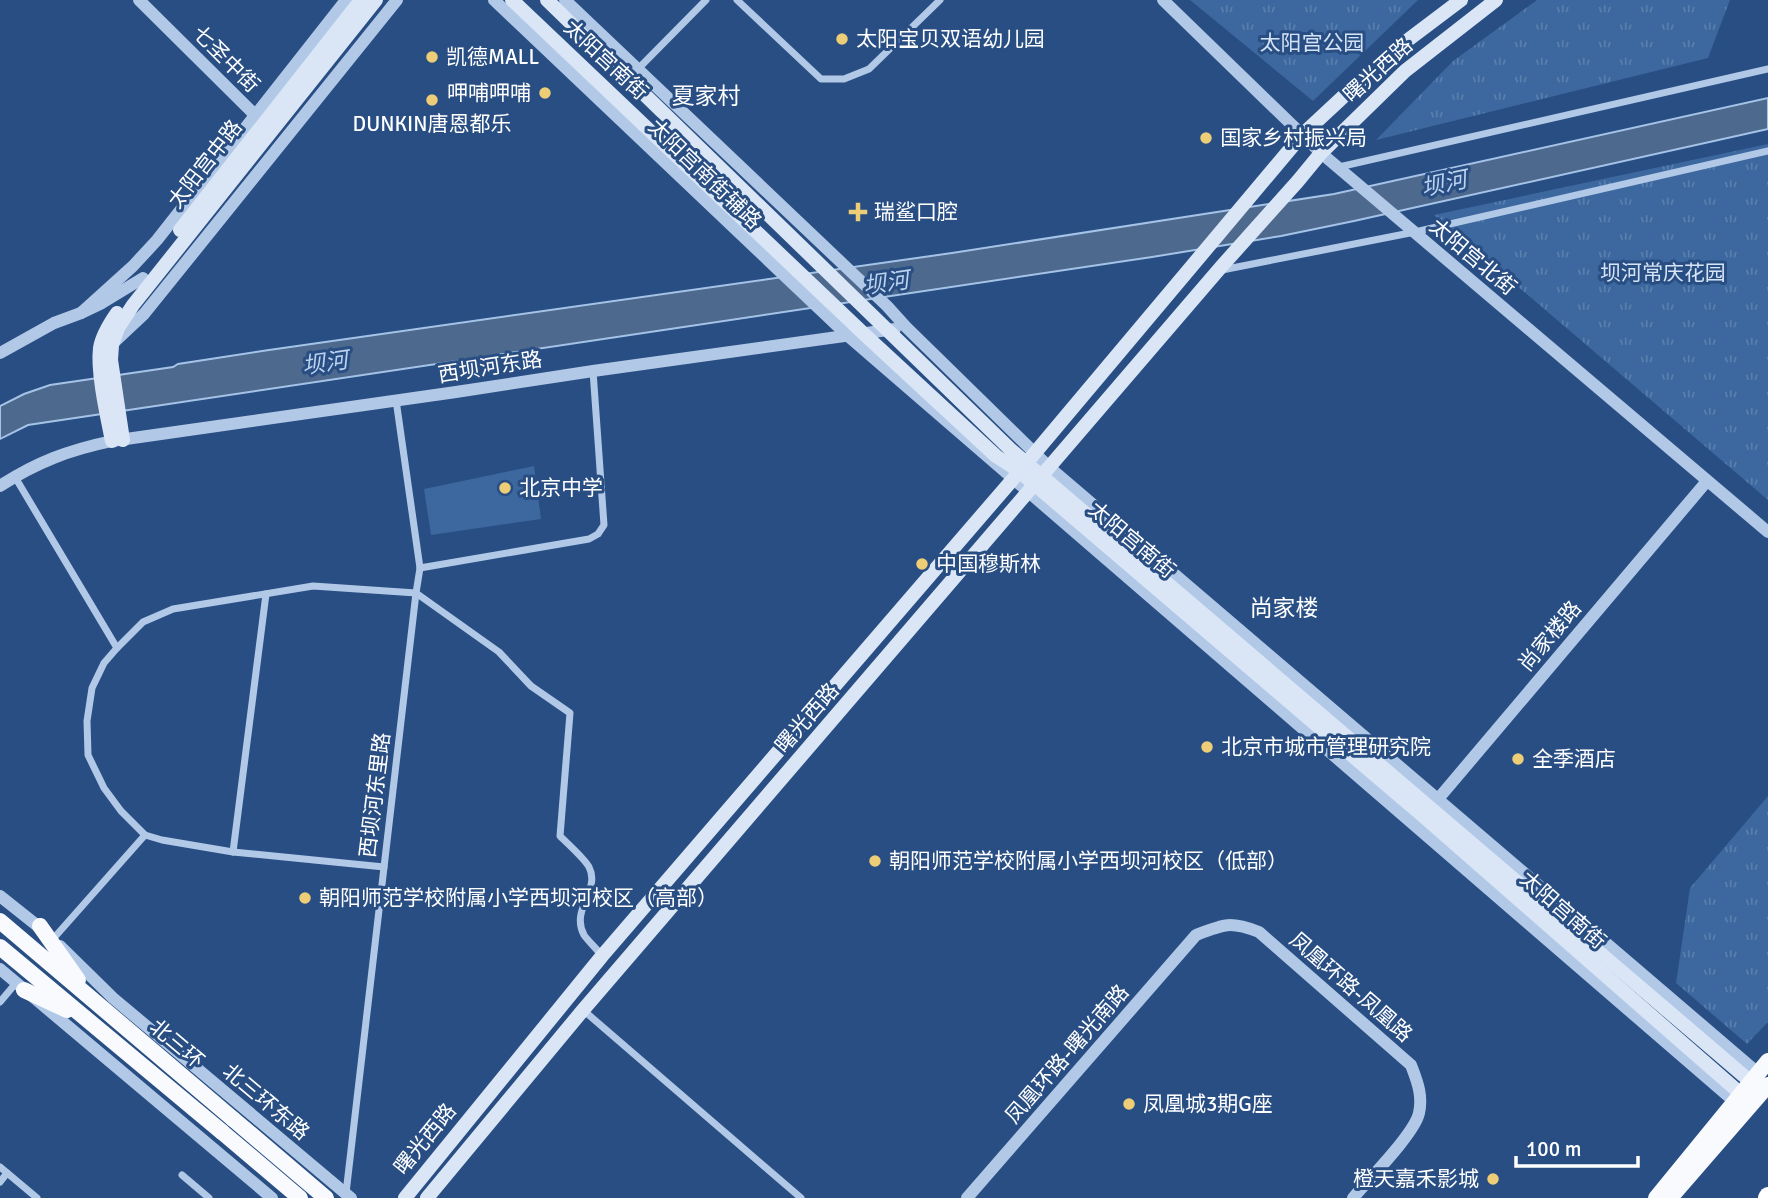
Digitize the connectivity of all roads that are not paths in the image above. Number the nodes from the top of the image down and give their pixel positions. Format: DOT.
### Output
graph roads {
  1 [pos="139,0"];
  2 [pos="346,0"];
  3 [pos="361,0"];
  4 [pos="376,0"];
  5 [pos="397,0"];
  6 [pos="494,0"];
  7 [pos="512,0"];
  8 [pos="547,0"];
  9 [pos="565,0"];
  10 [pos="706,0"];
  11 [pos="737,0"];
  12 [pos="940,0"];
  13 [pos="1163,0"];
  14 [pos="1461,0"];
  15 [pos="1496,0"];
  16 [pos="337,49"];
  17 [pos="349,60"];
  18 [pos="1768,69"];
  19 [pos="637,70"];
  20 [pos="281,102"];
  21 [pos="255,115"];
  22 [pos="282,118"];
  23 [pos="1302,135"];
  24 [pos="238,137"];
  25 [pos="1768,151"];
  26 [pos="1321,153"];
  27 [pos="271,157"];
  28 [pos="1338,167"];
  29 [pos="1414,231"];
  30 [pos="1219,269"];
  31 [pos="143,278"];
  32 [pos="820,311"];
  33 [pos="81,313"];
  34 [pos="906,327"];
  35 [pos="888,331"];
  36 [pos="864,334"];
  37 [pos="848,336"];
  38 [pos="112,345"];
  39 [pos="0,353"];
  40 [pos="105,362"];
  41 [pos="593,371"];
  42 [pos="396,400"];
  43 [pos="116,435"];
  44 [pos="1023,466"];
  45 [pos="15,477"];
  46 [pos="1038,480"];
  47 [pos="1707,481"];
  48 [pos="0,486"];
  49 [pos="1768,532"];
  50 [pos="420,568"];
  51 [pos="416,593"];
  52 [pos="265,594"];
  53 [pos="117,648"];
  54 [pos="1430,807"];
  55 [pos="145,835"];
  56 [pos="233,852"];
  57 [pos="384,867"];
  58 [pos="0,896"];
  59 [pos="0,922"];
  60 [pos="40,926"];
  61 [pos="1196,935"];
  62 [pos="53,939"];
  63 [pos="0,947"];
  64 [pos="602,956"];
  65 [pos="0,970"];
  66 [pos="20,987"];
  67 [pos="0,1002"];
  68 [pos="94,1002"];
  69 [pos="583,1010"];
  70 [pos="89,1020"];
  71 [pos="1754,1083"];
  72 [pos="227,1125"];
  73 [pos="0,1167"];
  74 [pos="7,1173"];
  75 [pos="321,1173"];
  76 [pos="182,1175"];
  77 [pos="0,1182"];
  78 [pos="348,1196"];
  79 [pos="37,1198"];
  80 [pos="209,1198"];
  81 [pos="272,1198"];
  82 [pos="299,1198"];
  83 [pos="326,1198"];
  84 [pos="405,1198"];
  85 [pos="427,1198"];
  86 [pos="801,1198"];
  87 [pos="967,1198"];
  88 [pos="1353,1198"];
  89 [pos="1656,1198"];
  90 [pos="1670,1198"];
  1 -- 21 [label="street, 七圣中街"];
  2 -- 21 [label="street, 太阳宫中路"];
  3 -- 20 [label="main road, 太阳宫中路"];
  4 -- 16 [label="main road, 太阳宫中路"];
  5 -- 17 [label="street"];
  6 -- 32 [label="street, 太阳宫南街辅路"];
  7 -- 36 [label="main road, 太阳宫南街"];
  8 -- 35 [label="main road, 太阳宫南街"];
  9 -- 19 [label="street, 太阳宫南街"];
  10 -- 19 [label="street"];
  11 -- 12 [label="street"];
  13 -- 23 [label="street, 太阳宫北街"];
  14 -- 23 [label="main road, 曙光西路"];
  15 -- 26 [label="main road, 曙光西路"];
  16 -- 17 [label="street"];
  16 -- 22 [label="main road, 太阳宫中路"];
  17 -- 27 [label="street"];
  18 -- 28 [label="street"];
  19 -- 34 [label="street, 太阳宫南街"];
  20 -- 24 [label="street"];
  20 -- 31 [label="main road, 太阳宫中路"];
  21 -- 24 [label="street, 太阳宫中路"];
  22 -- 27 [label="street"];
  22 -- 38 [label="main road, 太阳宫中路"];
  23 -- 26 [label="street, 太阳宫北街"];
  23 -- 44 [label="main road, 曙光西路"];
  24 -- 33 [label="street, 太阳宫中路"];
  25 -- 29 [label="street"];
  26 -- 28 [label="street, 太阳宫北街"];
  26 -- 30 [label="main road, 曙光西路"];
  27 -- 38 [label="street"];
  28 -- 29 [label="street, 太阳宫北街"];
  29 -- 30 [label="street"];
  29 -- 47 [label="street, 太阳宫北街"];
  30 -- 46 [label="main road, 曙光西路"];
  31 -- 33 [label="street"];
  31 -- 40 [label="main road, 太阳宫中路"];
  32 -- 37 [label="street, 太阳宫南街"];
  33 -- 39 [label="street"];
  34 -- 35 [label="street, 西坝河东路"];
  34 -- 44 [label="street, 太阳宫南街"];
  35 -- 36 [label="street, 西坝河东路"];
  35 -- 44 [label="main road, 太阳宫南街"];
  36 -- 37 [label="street, 西坝河东路"];
  36 -- 44 [label="main road, 太阳宫南街"];
  37 -- 41 [label="street, 西坝河东路"];
  37 -- 44 [label="street, 太阳宫南街"];
  38 -- 40 [label="main road, 太阳宫中路"];
  40 -- 43 [label="main road"];
  41 -- 42 [label="street, 西坝河东路"];
  41 -- 50 [label="street"];
  42 -- 43 [label="street, 西坝河东路"];
  42 -- 50 [label="street, 西坝河东里路"];
  43 -- 45 [label="street, 西坝河东路"];
  44 -- 46 [label="main road, 太阳宫南街"];
  44 -- 46 [label="street, 太阳宫南街"];
  44 -- 64 [label="main road, 曙光西路"];
  45 -- 48 [label="street, 西坝河东路"];
  45 -- 53 [label="street"];
  46 -- 54 [label="main road, 太阳宫南街"];
  46 -- 54 [label="street, 太阳宫南街"];
  46 -- 69 [label="main road, 曙光西路"];
  46 -- 71 [label="street, 太阳宫南街"];
  47 -- 49 [label="street, 太阳宫北街"];
  47 -- 54 [label="street, 尚家楼路"];
  50 -- 51 [label="street, 西坝河东里路"];
  51 -- 52 [label="street"];
  51 -- 57 [label="street, 西坝河东里路"];
  51 -- 64 [label="street"];
  52 -- 53 [label="street"];
  52 -- 56 [label="street"];
  53 -- 55 [label="street"];
  54 -- 71 [label="main road, 太阳宫南街"];
  54 -- 71 [label="street, 太阳宫南街"];
  55 -- 56 [label="street"];
  55 -- 62 [label="street"];
  56 -- 57 [label="street"];
  57 -- 78 [label="street, 西坝河东里路"];
  58 -- 60 [label="street, 北三环东路"];
  59 -- 68 [label="highway, 北三环"];
  60 -- 62 [label="street, 北三环东路"];
  60 -- 68 [label="highway"];
  61 -- 87 [label="street, 凤凰环路-曙光南路"];
  61 -- 88 [label="street, 凤凰环路-凤凰路"];
  62 -- 75 [label="street, 北三环东路"];
  63 -- 70 [label="highway, 北三环"];
  64 -- 84 [label="main road, 曙光西路"];
  65 -- 66 [label="street"];
  66 -- 67 [label="street"];
  66 -- 70 [label="highway"];
  66 -- 81 [label="street"];
  68 -- 72 [label="highway, 北三环"];
  69 -- 85 [label="main road, 曙光西路"];
  69 -- 86 [label="street"];
  70 -- 72 [label="highway, 北三环"];
  71 -- 89 [label="highway"];
  71 -- 90 [label="highway"];
  72 -- 82 [label="highway, 北三环, bridge"];
  72 -- 83 [label="highway, 北三环, bridge"];
  73 -- 74 [label="street"];
  74 -- 77 [label="street"];
  74 -- 79 [label="street"];
  75 -- 78 [label="street, 北三环东路"];
  75 -- 82 [label="street"];
  76 -- 80 [label="street"];
}
